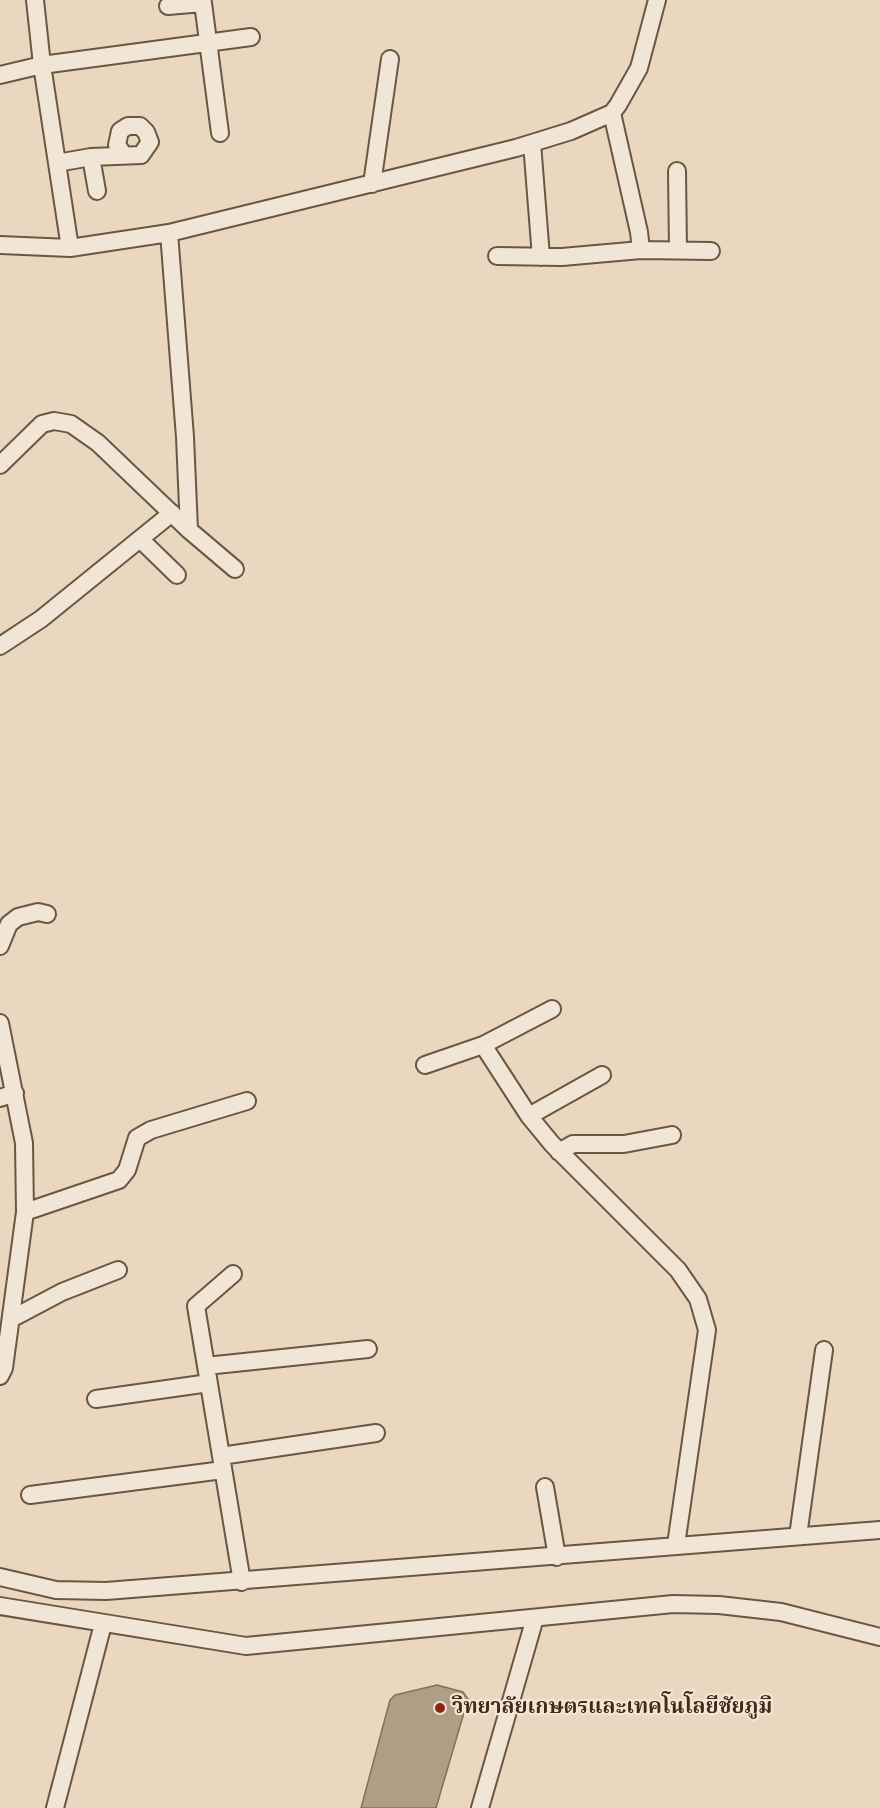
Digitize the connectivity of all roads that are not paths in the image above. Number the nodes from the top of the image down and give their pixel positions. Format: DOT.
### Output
graph roads {
  1 [pos="35,0"];
  2 [pos="657,0"];
  3 [pos="168,6"];
  4 [pos="250,37"];
  5 [pos="208,43"];
  6 [pos="390,59"];
  7 [pos="42,65"];
  8 [pos="0,75"];
  9 [pos="612,112"];
  10 [pos="220,133"];
  11 [pos="532,143"];
  12 [pos="124,155"];
  13 [pos="91,158"];
  14 [pos="57,163"];
  15 [pos="677,171"];
  16 [pos="372,184"];
  17 [pos="97,191"];
  18 [pos="169,233"];
  19 [pos="0,245"];
  20 [pos="69,248"];
  21 [pos="640,250"];
  22 [pos="678,250"];
  23 [pos="711,251"];
  24 [pos="497,256"];
  25 [pos="541,257"];
  26 [pos="0,465"];
  27 [pos="172,513"];
  28 [pos="189,530"];
  29 [pos="140,539"];
  30 [pos="236,569"];
  31 [pos="177,575"];
  32 [pos="0,646"];
  33 [pos="46,914"];
  34 [pos="0,945"];
  35 [pos="552,1008"];
  36 [pos="0,1023"];
  37 [pos="483,1046"];
  38 [pos="425,1065"];
  39 [pos="602,1075"];
  40 [pos="8,1095"];
  41 [pos="247,1101"];
  42 [pos="529,1116"];
  43 [pos="672,1135"];
  44 [pos="559,1152"];
  45 [pos="25,1212"];
  46 [pos="118,1270"];
  47 [pos="233,1274"];
  48 [pos="11,1319"];
  49 [pos="368,1349"];
  50 [pos="824,1350"];
  51 [pos="207,1375"];
  52 [pos="0,1376"];
  53 [pos="96,1399"];
  54 [pos="376,1433"];
  55 [pos="222,1463"];
  56 [pos="545,1487"];
  57 [pos="30,1495"];
  58 [pos="880,1530"];
  59 [pos="798,1536"];
  60 [pos="676,1545"];
  61 [pos="557,1557"];
  62 [pos="0,1577"];
  63 [pos="242,1582"];
  64 [pos="0,1606"];
  65 [pos="535,1618"];
  66 [pos="103,1624"];
  67 [pos="880,1637"];
  68 [pos="55,1808"];
  69 [pos="480,1808"];
  1 -- 7 [label="street"];
  2 -- 9 [label="street"];
  3 -- 5 [label="street"];
  4 -- 5 [label="street"];
  5 -- 7 [label="street"];
  5 -- 10 [label="street"];
  6 -- 16 [label="street"];
  7 -- 8 [label="street"];
  7 -- 14 [label="street"];
  9 -- 11 [label="street"];
  9 -- 21 [label="street"];
  11 -- 16 [label="street"];
  11 -- 25 [label="street"];
  12 -- 13 [label="street"];
  13 -- 14 [label="street"];
  13 -- 17 [label="street"];
  14 -- 20 [label="street"];
  15 -- 22 [label="street"];
  16 -- 18 [label="street"];
  18 -- 20 [label="street"];
  18 -- 28 [label="street"];
  19 -- 20 [label="street"];
  21 -- 22 [label="street"];
  21 -- 25 [label="street"];
  22 -- 23 [label="street"];
  24 -- 25 [label="street"];
  26 -- 27 [label="street"];
  27 -- 28 [label="street"];
  27 -- 29 [label="street"];
  28 -- 30 [label="street"];
  29 -- 31 [label="street"];
  29 -- 32 [label="street"];
  33 -- 34 [label="street"];
  35 -- 37 [label="street"];
  36 -- 40 [label="street"];
  37 -- 38 [label="street"];
  37 -- 42 [label="street"];
  39 -- 42 [label="street"];
  40 -- 45 [label="street"];
  41 -- 45 [label="street"];
  42 -- 44 [label="street"];
  43 -- 44 [label="street"];
  44 -- 60 [label="street"];
  45 -- 48 [label="street"];
  46 -- 48 [label="street"];
  47 -- 51 [label="street"];
  48 -- 52 [label="street"];
  49 -- 51 [label="street"];
  50 -- 59 [label="street"];
  51 -- 53 [label="street"];
  51 -- 55 [label="street"];
  54 -- 55 [label="street"];
  55 -- 57 [label="street"];
  55 -- 63 [label="street"];
  56 -- 61 [label="street"];
  58 -- 59 [label="street"];
  59 -- 60 [label="street"];
  60 -- 61 [label="street"];
  61 -- 63 [label="street"];
  62 -- 63 [label="street"];
  64 -- 66 [label="street"];
  65 -- 66 [label="street"];
  65 -- 67 [label="street"];
  65 -- 69 [label="street"];
  66 -- 68 [label="street"];
}
